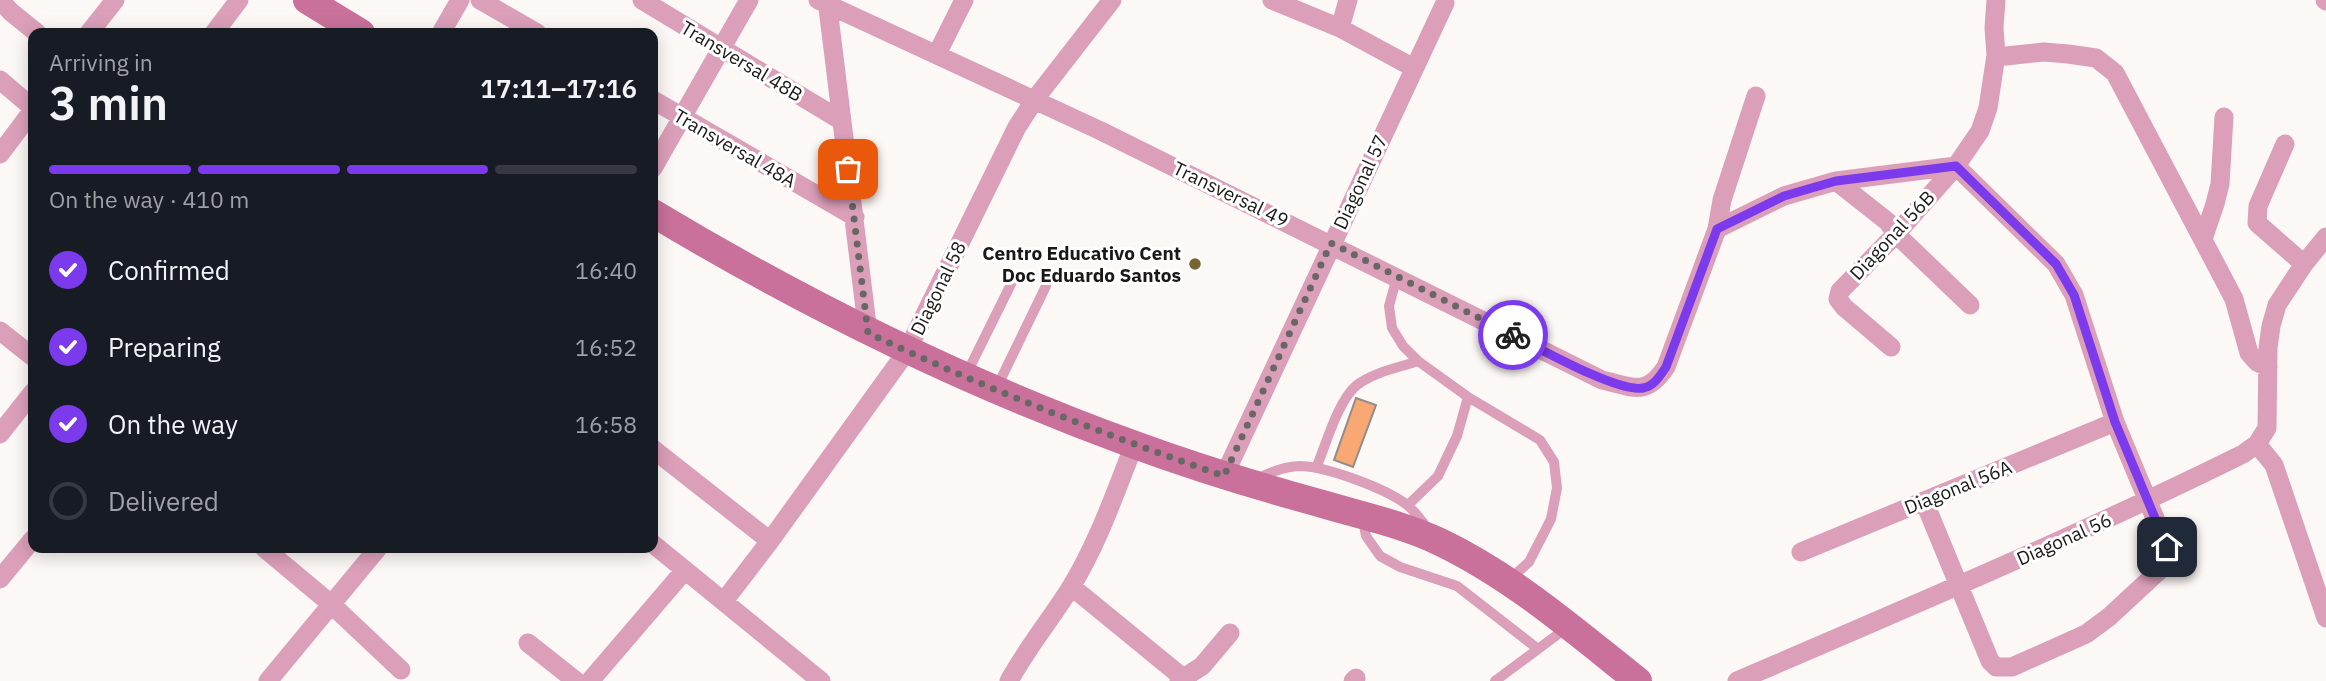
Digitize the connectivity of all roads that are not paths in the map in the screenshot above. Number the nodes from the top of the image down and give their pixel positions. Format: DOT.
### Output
graph roads {
  1 [pos="0,0"];
  2 [pos="115,0"];
  3 [pos="239,0"];
  4 [pos="307,0"];
  5 [pos="460,0"];
  6 [pos="480,0"];
  7 [pos="642,0"];
  8 [pos="749,0"];
  9 [pos="964,0"];
  10 [pos="1112,0"];
  11 [pos="1272,0"];
  12 [pos="1348,0"];
  13 [pos="1996,0"];
  14 [pos="824,2"];
  15 [pos="1445,3"];
  16 [pos="330,25"];
  17 [pos="31,28"];
  18 [pos="93,28"];
  19 [pos="218,28"];
  20 [pos="443,28"];
  21 [pos="528,28"];
  22 [pos="1339,28"];
  23 [pos="721,48"];
  24 [pos="937,54"];
  25 [pos="1996,61"];
  26 [pos="1414,68"];
  27 [pos="0,80"];
  28 [pos="1756,96"];
  29 [pos="1035,99"];
  30 [pos="658,103"];
  31 [pos="28,105"];
  32 [pos="28,116"];
  33 [pos="682,117"];
  34 [pos="2224,117"];
  35 [pos="842,121"];
  36 [pos="2285,144"];
  37 [pos="0,154"];
  38 [pos="658,159"];
  39 [pos="1956,166"];
  40 [pos="1836,181"];
  41 [pos="855,217"];
  42 [pos="658,218"];
  43 [pos="1717,229"];
  44 [pos="1896,234"];
  45 [pos="2326,237"];
  46 [pos="2203,239"];
  47 [pos="1331,243"];
  48 [pos="2304,264"];
  49 [pos="1016,276"];
  50 [pos="1397,277"];
  51 [pos="1046,286"];
  52 [pos="1970,305"];
  53 [pos="0,331"];
  54 [pos="868,333"];
  55 [pos="1891,347"];
  56 [pos="907,351"];
  57 [pos="28,353"];
  58 [pos="1419,361"];
  59 [pos="2268,368"];
  60 [pos="965,376"];
  61 [pos="996,389"];
  62 [pos="1468,397"];
  63 [pos="28,398"];
  64 [pos="2115,422"];
  65 [pos="0,434"];
  66 [pos="2257,444"];
  67 [pos="1133,445"];
  68 [pos="658,453"];
  69 [pos="1316,468"];
  70 [pos="1237,480"];
  71 [pos="1924,501"];
  72 [pos="2147,502"];
  73 [pos="1408,505"];
  74 [pos="1363,516"];
  75 [pos="1436,540"];
  76 [pos="770,541"];
  77 [pos="28,545"];
  78 [pos="658,548"];
  79 [pos="1801,551"];
  80 [pos="270,553"];
  81 [pos="374,553"];
  82 [pos="685,570"];
  83 [pos="0,579"];
  84 [pos="1508,581"];
  85 [pos="1959,586"];
  86 [pos="1072,587"];
  87 [pos="724,601"];
  88 [pos="331,604"];
  89 [pos="2326,618"];
  90 [pos="1569,626"];
  91 [pos="1230,633"];
  92 [pos="528,643"];
  93 [pos="1538,649"];
  94 [pos="401,670"];
  95 [pos="1183,680"];
  96 [pos="268,681"];
  97 [pos="576,681"];
  98 [pos="590,681"];
  99 [pos="821,681"];
  100 [pos="1009,681"];
  101 [pos="1495,681"];
  102 [pos="1638,681"];
  103 [pos="1737,681"];
  1 -- 17 [label="street"];
  2 -- 18 [label="street"];
  3 -- 19 [label="street"];
  4 -- 16 [label="main road"];
  5 -- 20 [label="street"];
  6 -- 21 [label="street"];
  7 -- 23 [label="street, Transversal 48B"];
  8 -- 23 [label="street"];
  9 -- 24 [label="street"];
  10 -- 29 [label="street, Diagonal 58"];
  11 -- 22 [label="street"];
  12 -- 22 [label="street"];
  13 -- 25 [label="street, Diagonal 56B"];
  14 -- 24 [label="street, Transversal 49"];
  14 -- 35 [label="street"];
  15 -- 26 [label="street, Diagonal 57"];
  22 -- 26 [label="street"];
  23 -- 33 [label="street"];
  23 -- 35 [label="street, Transversal 48B"];
  24 -- 29 [label="street, Transversal 49"];
  25 -- 39 [label="street, Diagonal 56B"];
  25 -- 46 [label="street"];
  26 -- 47 [label="street, Diagonal 57"];
  27 -- 31 [label="street"];
  28 -- 43 [label="street"];
  29 -- 47 [label="street, Transversal 49"];
  29 -- 56 [label="street, Diagonal 58"];
  30 -- 33 [label="street, Transversal 48A"];
  32 -- 37 [label="street"];
  33 -- 38 [label="street"];
  33 -- 41 [label="street, Transversal 48A"];
  34 -- 46 [label="street"];
  35 -- 41 [label="street"];
  36 -- 48 [label="street"];
  39 -- 40 [label="street"];
  39 -- 44 [label="street, Diagonal 56B"];
  39 -- 64 [label="street"];
  40 -- 43 [label="street"];
  40 -- 44 [label="street"];
  41 -- 54 [label="street"];
  42 -- 54 [label="main road"];
  43 -- 50 [label="street, Transversal 49"];
  44 -- 52 [label="street"];
  44 -- 55 [label="street, Diagonal 56B"];
  45 -- 48 [label="street"];
  46 -- 59 [label="street"];
  47 -- 50 [label="street, Transversal 49"];
  47 -- 70 [label="street, Diagonal 57"];
  48 -- 59 [label="street"];
  49 -- 60 [label="lane"];
  50 -- 58 [label="lane"];
  51 -- 61 [label="lane"];
  53 -- 57 [label="street"];
  54 -- 56 [label="main road"];
  56 -- 60 [label="main road"];
  56 -- 76 [label="street, Diagonal 58"];
  58 -- 62 [label="lane"];
  58 -- 69 [label="lane"];
  59 -- 66 [label="street"];
  60 -- 61 [label="main road"];
  61 -- 67 [label="main road"];
  62 -- 73 [label="lane"];
  62 -- 84 [label="lane"];
  63 -- 65 [label="street"];
  64 -- 71 [label="street, Diagonal 56A"];
  64 -- 72 [label="street"];
  66 -- 72 [label="street, Diagonal 56"];
  66 -- 89 [label="street"];
  67 -- 70 [label="main road"];
  67 -- 86 [label="street"];
  68 -- 76 [label="street"];
  69 -- 70 [label="lane"];
  69 -- 73 [label="lane"];
  70 -- 74 [label="main road"];
  71 -- 79 [label="street, Diagonal 56A"];
  71 -- 85 [label="street"];
  72 -- 85 [label="street, Diagonal 56"];
  72 -- 85 [label="street"];
  73 -- 75 [label="lane"];
  74 -- 75 [label="main road"];
  74 -- 93 [label="lane"];
  75 -- 84 [label="main road"];
  76 -- 87 [label="street, Diagonal 58"];
  77 -- 83 [label="street"];
  78 -- 82 [label="street"];
  80 -- 88 [label="street"];
  81 -- 88 [label="street"];
  82 -- 87 [label="street"];
  82 -- 98 [label="street"];
  84 -- 90 [label="main road"];
  85 -- 103 [label="street, Diagonal 56"];
  86 -- 95 [label="street"];
  86 -- 100 [label="street"];
  87 -- 99 [label="street"];
  88 -- 94 [label="street"];
  88 -- 96 [label="street"];
  90 -- 93 [label="lane"];
  90 -- 102 [label="main road"];
  91 -- 95 [label="street"];
  92 -- 97 [label="street"];
  93 -- 101 [label="lane"];
}
